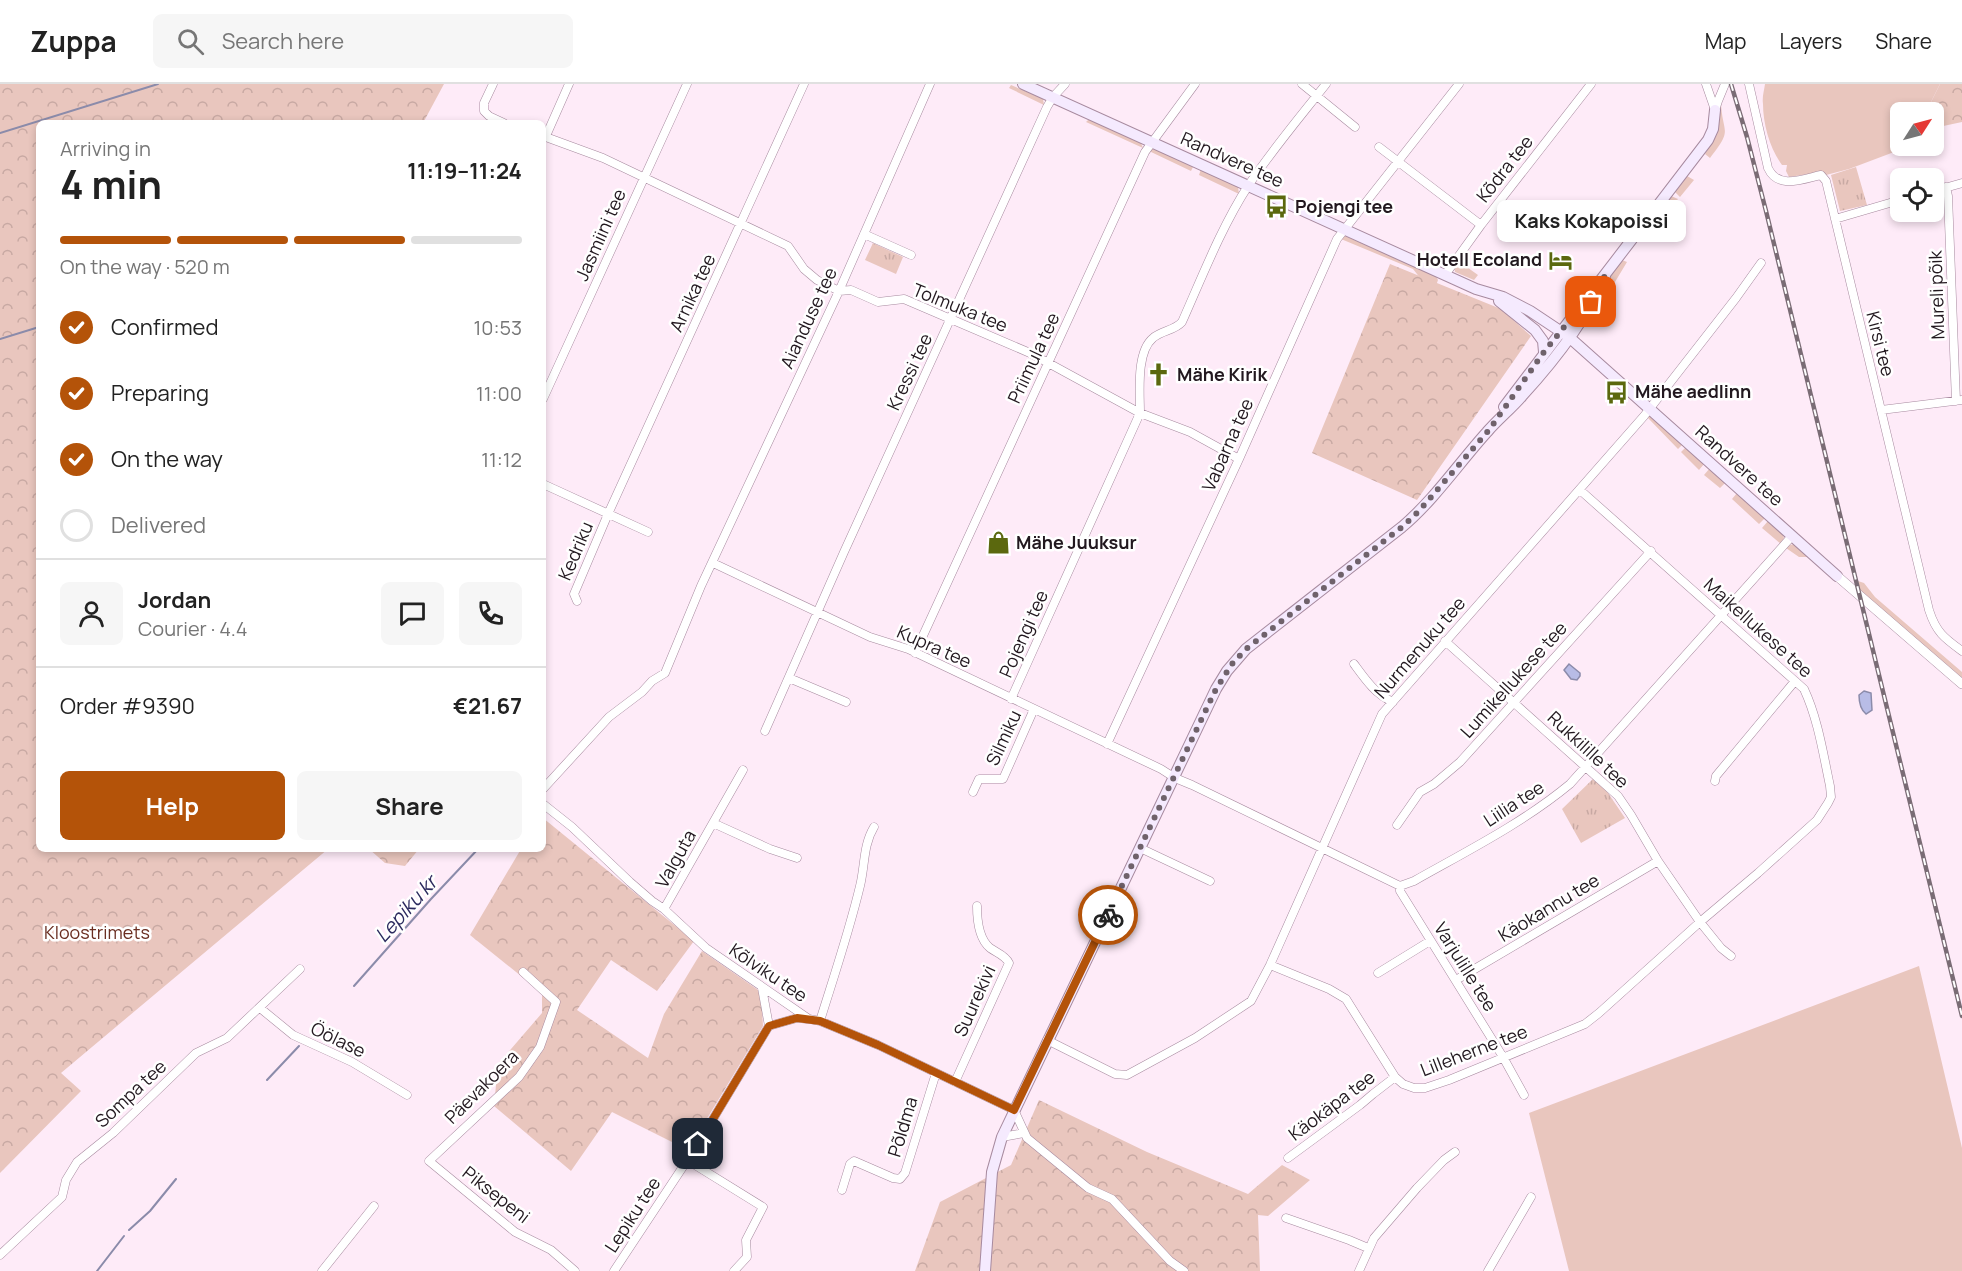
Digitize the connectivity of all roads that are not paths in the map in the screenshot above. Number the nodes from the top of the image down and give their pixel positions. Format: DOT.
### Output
graph roads {
  1 [pos="493,84"];
  2 [pos="569,84"];
  3 [pos="687,84"];
  4 [pos="804,84"];
  5 [pos="930,84"];
  6 [pos="1023,84"];
  7 [pos="1065,84"];
  8 [pos="1195,84"];
  9 [pos="1302,84"];
  10 [pos="1326,84"];
  11 [pos="1459,84"];
  12 [pos="1591,84"];
  13 [pos="1706,84"];
  14 [pos="1725,84"];
  15 [pos="1749,84"];
  16 [pos="1317,96"];
  17 [pos="1053,97"];
  18 [pos="1715,110"];
  19 [pos="487,120"];
  20 [pos="1355,127"];
  21 [pos="546,132"];
  22 [pos="546,137"];
  23 [pos="1151,142"];
  24 [pos="1379,147"];
  25 [pos="1399,162"];
  26 [pos="644,178"];
  27 [pos="1962,183"];
  28 [pos="1248,186"];
  29 [pos="1946,187"];
  30 [pos="1890,203"];
  31 [pos="1835,219"];
  32 [pos="741,224"];
  33 [pos="1481,225"];
  34 [pos="1345,230"];
  35 [pos="864,234"];
  36 [pos="910,255"];
  37 [pos="1761,263"];
  38 [pos="1445,275"];
  39 [pos="839,291"];
  40 [pos="1490,295"];
  41 [pos="951,320"];
  42 [pos="1565,334"];
  43 [pos="1544,352"];
  44 [pos="1048,363"];
  45 [pos="546,392"];
  46 [pos="1959,401"];
  47 [pos="1650,409"];
  48 [pos="1881,410"];
  49 [pos="1140,413"];
  50 [pos="1489,430"];
  51 [pos="1239,459"];
  52 [pos="546,485"];
  53 [pos="1580,490"];
  54 [pos="608,514"];
  55 [pos="648,532"];
  56 [pos="1792,536"];
  57 [pos="1650,551"];
  58 [pos="713,563"];
  59 [pos="1837,576"];
  60 [pos="576,601"];
  61 [pos="818,612"];
  62 [pos="1721,615"];
  63 [pos="1445,641"];
  64 [pos="1962,651"];
  65 [pos="915,653"];
  66 [pos="1354,664"];
  67 [pos="789,678"];
  68 [pos="1795,681"];
  69 [pos="1962,684"];
  70 [pos="1011,699"];
  71 [pos="846,702"];
  72 [pos="1393,702"];
  73 [pos="1514,702"];
  74 [pos="1034,709"];
  75 [pos="765,731"];
  76 [pos="1107,744"];
  77 [pos="1586,768"];
  78 [pos="743,770"];
  79 [pos="1175,778"];
  80 [pos="1715,781"];
  81 [pos="546,786"];
  82 [pos="972,792"];
  83 [pos="546,807"];
  84 [pos="713,823"];
  85 [pos="1397,825"];
  86 [pos="874,827"];
  87 [pos="1140,848"];
  88 [pos="1323,849"];
  89 [pos="797,858"];
  90 [pos="1658,861"];
  91 [pos="1210,881"];
  92 [pos="1400,886"];
  93 [pos="977,906"];
  94 [pos="664,909"];
  95 [pos="1700,922"];
  96 [pos="1430,941"];
  97 [pos="1731,956"];
  98 [pos="1270,965"];
  99 [pos="300,969"];
  100 [pos="523,972"];
  101 [pos="1378,972"];
  102 [pos="1456,980"];
  103 [pos="762,988"];
  104 [pos="260,1008"];
  105 [pos="808,1019"];
  106 [pos="820,1021"];
  107 [pos="769,1026"];
  108 [pos="1047,1040"];
  109 [pos="1503,1057"];
  110 [pos="936,1073"];
  111 [pos="1395,1077"];
  112 [pos="955,1082"];
  113 [pos="407,1095"];
  114 [pos="1524,1095"];
  115 [pos="1014,1110"];
  116 [pos="1024,1133"];
  117 [pos="1002,1137"];
  118 [pos="1455,1152"];
  119 [pos="1288,1158"];
  120 [pos="687,1160"];
  121 [pos="429,1161"];
  122 [pos="842,1190"];
  123 [pos="1531,1197"];
  124 [pos="374,1206"];
  125 [pos="1286,1218"];
  126 [pos="1368,1248"];
  127 [pos="0,1256"];
  128 [pos="322,1271"];
  129 [pos="575,1271"];
  130 [pos="614,1271"];
  131 [pos="734,1271"];
  132 [pos="985,1271"];
  133 [pos="1184,1271"];
  134 [pos="1359,1271"];
  135 [pos="1488,1271"];
  1 -- 19 [label="street"];
  2 -- 21 [label="street"];
  3 -- 26 [label="street, Jasmiini tee"];
  4 -- 32 [label="street, Arnika tee"];
  5 -- 35 [label="street, Aianduse tee"];
  6 -- 17 [label="main road, Randvere tee"];
  7 -- 17 [label="street, Kressi tee"];
  8 -- 23 [label="street, Priimula tee"];
  9 -- 16 [label="street"];
  10 -- 16 [label="street, Pojengi tee"];
  11 -- 25 [label="street, Vabarna tee"];
  12 -- 33 [label="street, Kõdra tee"];
  13 -- 18 [label="street"];
  14 -- 18 [label="street"];
  15 -- 31 [label="street, Kirsi tee"];
  16 -- 20 [label="street"];
  16 -- 28 [label="street, Pojengi tee"];
  17 -- 23 [label="main road, Randvere tee"];
  17 -- 41 [label="street, Kressi tee"];
  18 -- 42 [label="main road"];
  22 -- 26 [label="street, Tolmuka tee"];
  23 -- 28 [label="main road, Randvere tee"];
  23 -- 44 [label="street, Priimula tee"];
  24 -- 25 [label="street"];
  25 -- 33 [label="street"];
  25 -- 34 [label="street, Vabarna tee"];
  26 -- 32 [label="street, Tolmuka tee"];
  26 -- 45 [label="street, Jasmiini tee"];
  27 -- 29 [label="street"];
  28 -- 34 [label="main road, Randvere tee"];
  28 -- 49 [label="street, Pojengi tee"];
  29 -- 46 [label="street, Mureli põik"];
  30 -- 31 [label="street"];
  31 -- 48 [label="street, Kirsi tee"];
  32 -- 39 [label="street, Tolmuka tee"];
  32 -- 54 [label="street, Arnika tee"];
  33 -- 38 [label="street, Kõdra tee"];
  34 -- 38 [label="main road, Randvere tee"];
  34 -- 51 [label="street, Vabarna tee"];
  35 -- 36 [label="street, Tolmuka tee"];
  35 -- 39 [label="street, Aianduse tee"];
  37 -- 47 [label="street, Nurmenuku tee"];
  38 -- 40 [label="main road, Randvere tee"];
  39 -- 41 [label="street, Tolmuka tee"];
  39 -- 58 [label="street, Aianduse tee"];
  40 -- 42 [label="main road, Randvere tee"];
  40 -- 43 [label="main road"];
  41 -- 44 [label="street, Tolmuka tee"];
  41 -- 61 [label="street, Kressi tee"];
  42 -- 43 [label="main road"];
  42 -- 47 [label="main road, Randvere tee"];
  42 -- 50 [label="main road"];
  43 -- 50 [label="main road"];
  44 -- 49 [label="street, Tolmuka tee"];
  44 -- 65 [label="street, Priimula tee"];
  46 -- 48 [label="street"];
  47 -- 53 [label="street, Nurmenuku tee"];
  47 -- 56 [label="main road, Randvere tee"];
  48 -- 64 [label="street, Kirsi tee"];
  49 -- 51 [label="street, Tolmuka tee"];
  49 -- 70 [label="street, Pojengi tee"];
  50 -- 79 [label="main road"];
  51 -- 76 [label="street, Vabarna tee"];
  52 -- 54 [label="street"];
  53 -- 57 [label="street, Maikellukese tee"];
  53 -- 63 [label="street, Nurmenuku tee"];
  54 -- 55 [label="street"];
  54 -- 60 [label="street, Kedriku"];
  56 -- 59 [label="main road, Randvere tee"];
  56 -- 62 [label="street, Liilia tee"];
  57 -- 62 [label="street, Maikellukese tee"];
  57 -- 73 [label="street, Lumikellukese tee"];
  58 -- 61 [label="street, Kupra tee"];
  58 -- 81 [label="street"];
  59 -- 69 [label="street, Randvere tee"];
  61 -- 65 [label="street, Kupra tee"];
  61 -- 67 [label="street"];
  62 -- 68 [label="street, Maikellukese tee"];
  62 -- 77 [label="street, Liilia tee"];
  63 -- 72 [label="street, Nurmenuku tee"];
  63 -- 73 [label="street, Rukkilille tee"];
  65 -- 70 [label="street, Kupra tee"];
  66 -- 72 [label="street"];
  67 -- 71 [label="street"];
  67 -- 75 [label="street"];
  68 -- 80 [label="street"];
  68 -- 95 [label="street, Maikellukese tee"];
  70 -- 74 [label="street, Kupra tee"];
  72 -- 88 [label="street, Nurmenuku tee"];
  73 -- 77 [label="street, Rukkilille tee"];
  73 -- 85 [label="street, Lumikellukese tee"];
  74 -- 76 [label="street, Kupra tee"];
  74 -- 82 [label="street, Silmiku"];
  76 -- 79 [label="street, Kupra tee"];
  77 -- 90 [label="street, Rukkilille tee"];
  77 -- 92 [label="street, Liilia tee"];
  78 -- 84 [label="street, Valguta"];
  79 -- 87 [label="main road"];
  79 -- 88 [label="street"];
  83 -- 94 [label="street, Kõlviku tee"];
  84 -- 89 [label="street, Valguta"];
  84 -- 94 [label="street, Valguta"];
  86 -- 106 [label="street"];
  87 -- 91 [label="street"];
  87 -- 108 [label="main road"];
  88 -- 92 [label="street"];
  88 -- 98 [label="street, Nurmenuku tee"];
  90 -- 95 [label="street, Rukkilille tee"];
  90 -- 102 [label="street, Käokannu tee"];
  92 -- 96 [label="street, Varjulille tee"];
  93 -- 112 [label="street, Suurekivi"];
  94 -- 103 [label="street, Kõlviku tee"];
  95 -- 97 [label="street, Rukkilille tee"];
  95 -- 109 [label="street, Lilleherne tee"];
  96 -- 101 [label="street"];
  96 -- 102 [label="street, Varjulille tee"];
  98 -- 108 [label="street, Nurmenuku tee"];
  98 -- 111 [label="street, Lilleherne tee"];
  99 -- 104 [label="street, Sompa tee"];
  100 -- 121 [label="street, Päevakoera"];
  102 -- 109 [label="street, Varjulille tee"];
  103 -- 105 [label="street, Kõlviku tee"];
  103 -- 107 [label="street"];
  104 -- 113 [label="street, Öölase"];
  104 -- 127 [label="street, Sompa tee"];
  105 -- 106 [label="street, Kõlviku tee"];
  105 -- 107 [label="street"];
  106 -- 110 [label="street, Kõlviku tee"];
  107 -- 120 [label="street, Lepiku tee"];
  108 -- 115 [label="main road"];
  109 -- 111 [label="street, Lilleherne tee"];
  109 -- 114 [label="street, Varjulille tee"];
  110 -- 112 [label="street, Kõlviku tee"];
  110 -- 122 [label="street, Põldma"];
  111 -- 119 [label="street, Käokäpa tee"];
  112 -- 115 [label="street, Kõlviku tee"];
  115 -- 116 [label="street"];
  115 -- 117 [label="main road"];
  116 -- 117 [label="street"];
  116 -- 133 [label="street"];
  117 -- 132 [label="main road"];
  118 -- 126 [label="street"];
  120 -- 130 [label="street, Lepiku tee"];
  120 -- 131 [label="street"];
  121 -- 129 [label="street, Piksepeni"];
  123 -- 135 [label="street"];
  124 -- 128 [label="street"];
  125 -- 126 [label="street"];
  126 -- 134 [label="street"];
}
